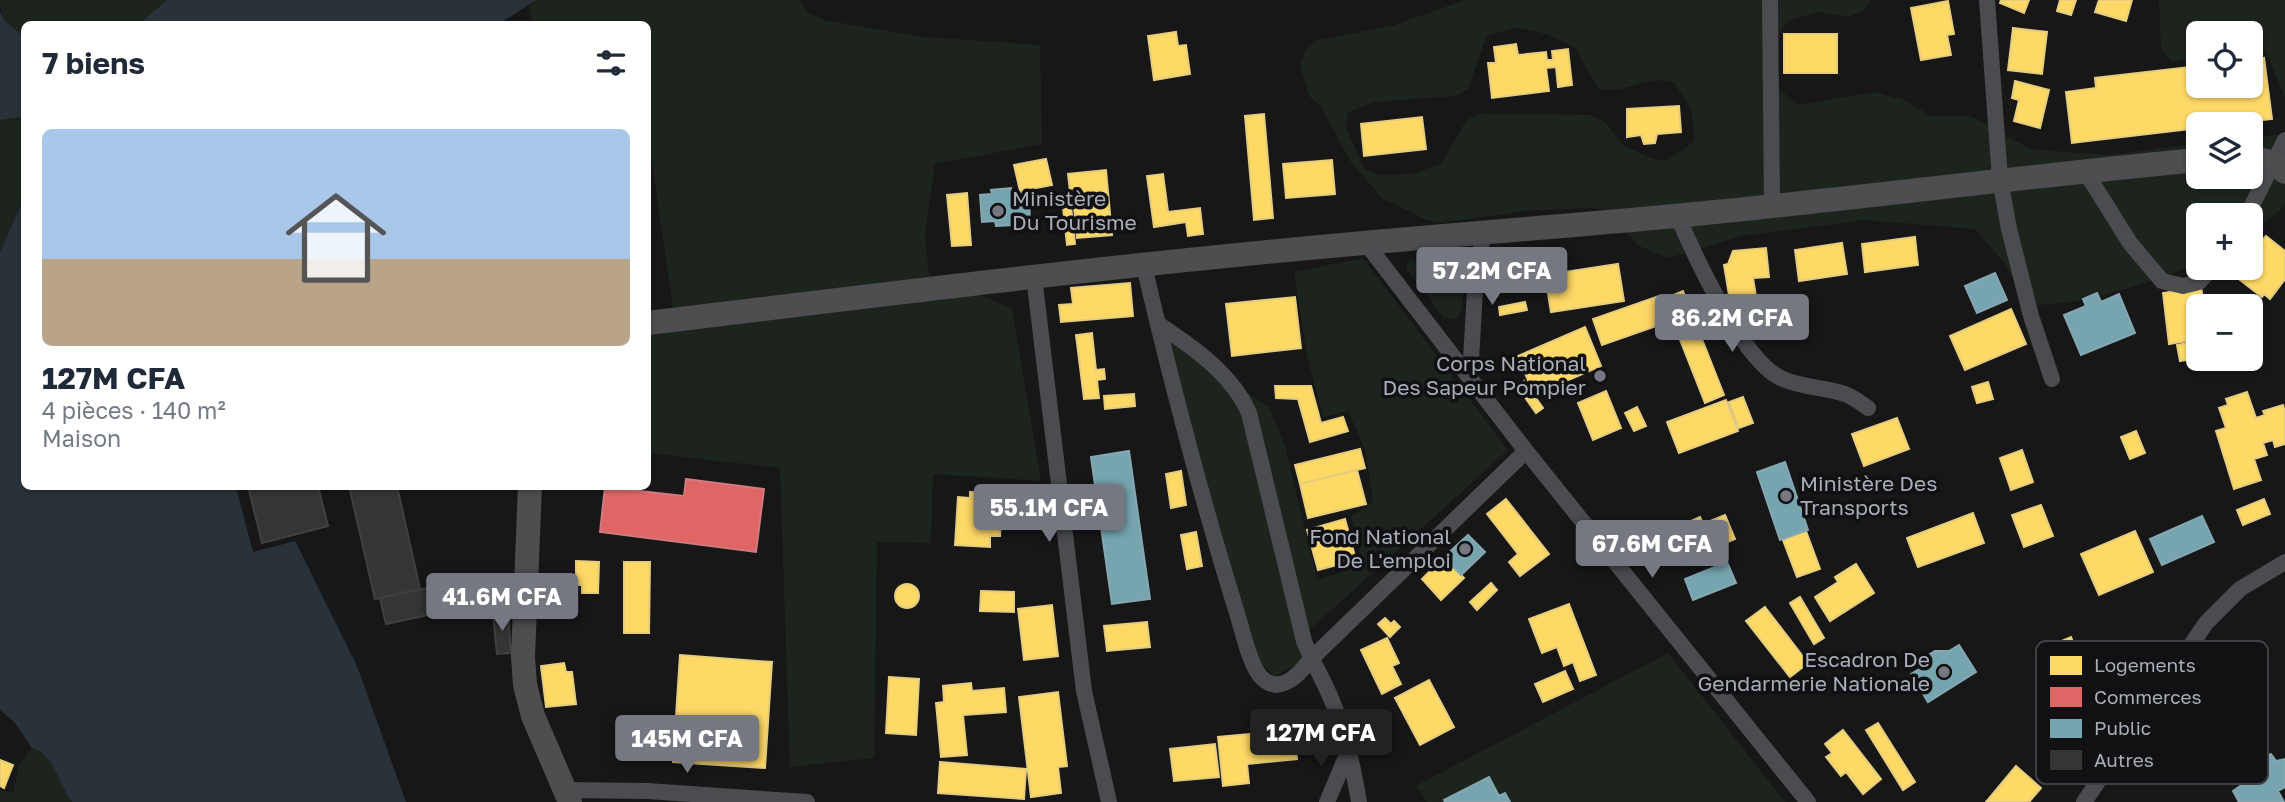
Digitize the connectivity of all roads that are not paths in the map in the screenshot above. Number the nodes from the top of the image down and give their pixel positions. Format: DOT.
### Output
graph roads {
  1 [pos="1770,0"];
  2 [pos="1987,0"];
  3 [pos="2285,141"];
  4 [pos="2186,161"];
  5 [pos="2270,164"];
  6 [pos="2085,171"];
  7 [pos="2000,179"];
  8 [pos="2252,203"];
  9 [pos="1772,205"];
  10 [pos="1677,215"];
  11 [pos="1482,234"];
  12 [pos="1365,242"];
  13 [pos="1144,266"];
  14 [pos="1034,277"];
  15 [pos="2201,280"];
  16 [pos="651,323"];
  17 [pos="1158,324"];
  18 [pos="1470,377"];
  19 [pos="2052,379"];
  20 [pos="1868,408"];
  21 [pos="1526,451"];
  22 [pos="530,490"];
  23 [pos="2285,562"];
  24 [pos="2193,641"];
  25 [pos="1311,659"];
  26 [pos="1349,750"];
  27 [pos="2096,784"];
  28 [pos="568,796"];
  29 [pos="807,802"];
  30 [pos="1109,802"];
  31 [pos="1327,802"];
  32 [pos="1359,802"];
  33 [pos="1808,802"];
  34 [pos="2084,802"];
  1 -- 9 [label="street"];
  2 -- 7 [label="street"];
  3 -- 5 [label="street"];
  4 -- 6 [label="highway"];
  5 -- 8 [label="street"];
  6 -- 7 [label="highway"];
  6 -- 15 [label="street"];
  7 -- 9 [label="highway"];
  7 -- 19 [label="street"];
  9 -- 10 [label="highway"];
  10 -- 11 [label="highway"];
  10 -- 20 [label="street"];
  11 -- 12 [label="highway"];
  11 -- 18 [label="street"];
  12 -- 13 [label="highway"];
  12 -- 18 [label="street"];
  13 -- 14 [label="highway"];
  13 -- 17 [label="street"];
  14 -- 16 [label="highway"];
  14 -- 30 [label="street"];
  17 -- 25 [label="street"];
  17 -- 25 [label="street"];
  18 -- 21 [label="street"];
  21 -- 25 [label="street"];
  21 -- 33 [label="street"];
  22 -- 28 [label="highway"];
  23 -- 24 [label="street"];
  25 -- 26 [label="street"];
  26 -- 31 [label="street"];
  26 -- 32 [label="street"];
  27 -- 34 [label="street"];
  28 -- 29 [label="street"];
}
